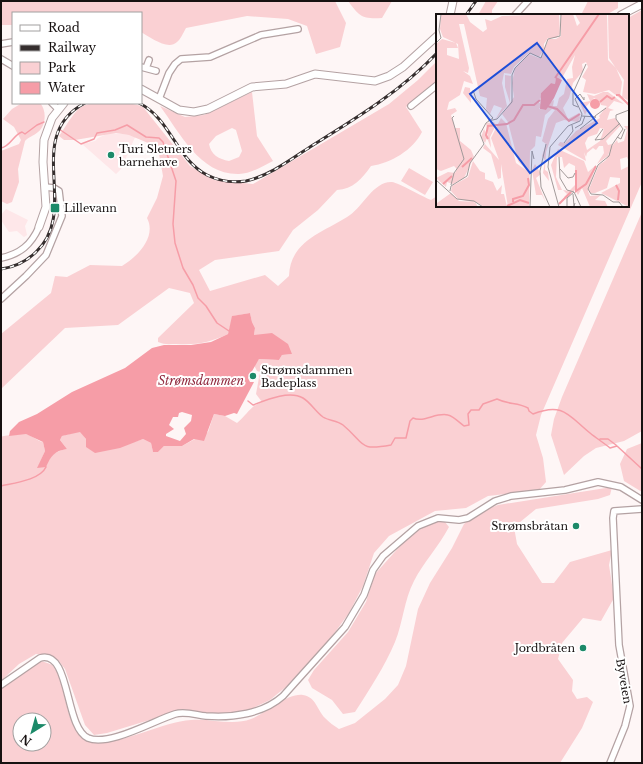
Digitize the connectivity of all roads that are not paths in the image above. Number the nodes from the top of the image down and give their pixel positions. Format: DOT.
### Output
graph roads {
  1 [pos="453,1"];
  2 [pos="528,1"];
  3 [pos="642,4"];
  4 [pos="450,14"];
  5 [pos="516,14"];
  6 [pos="623,14"];
  7 [pos="298,29"];
  8 [pos="436,37"];
  9 [pos="12,42"];
  10 [pos="1,44"];
  11 [pos="1,59"];
  12 [pos="149,60"];
  13 [pos="12,65"];
  14 [pos="144,68"];
  15 [pos="156,71"];
  16 [pos="436,86"];
  17 [pos="142,90"];
  18 [pos="159,99"];
  19 [pos="53,104"];
  20 [pos="63,104"];
  21 [pos="411,106"];
  22 [pos="58,109"];
  23 [pos="45,187"];
  24 [pos="39,227"];
  25 [pos="1,258"];
  26 [pos="1,299"];
  27 [pos="642,500"];
  28 [pos="642,509"];
  29 [pos="1,685"];
  30 [pos="610,763"];
  1 -- 4 [label="street"];
  2 -- 5 [label="street"];
  3 -- 6 [label="street"];
  7 -- 18 [label="street"];
  8 -- 18 [label="street"];
  9 -- 10 [label="street"];
  11 -- 13 [label="street"];
  12 -- 14 [label="street"];
  14 -- 15 [label="street"];
  16 -- 21 [label="street"];
  17 -- 18 [label="street"];
  19 -- 22 [label="street"];
  20 -- 22 [label="street"];
  22 -- 23 [label="street"];
  23 -- 24 [label="street"];
  23 -- 26 [label="street"];
  24 -- 25 [label="street"];
  27 -- 29 [label="street"];
  28 -- 30 [label="street, Byveien"];
}
